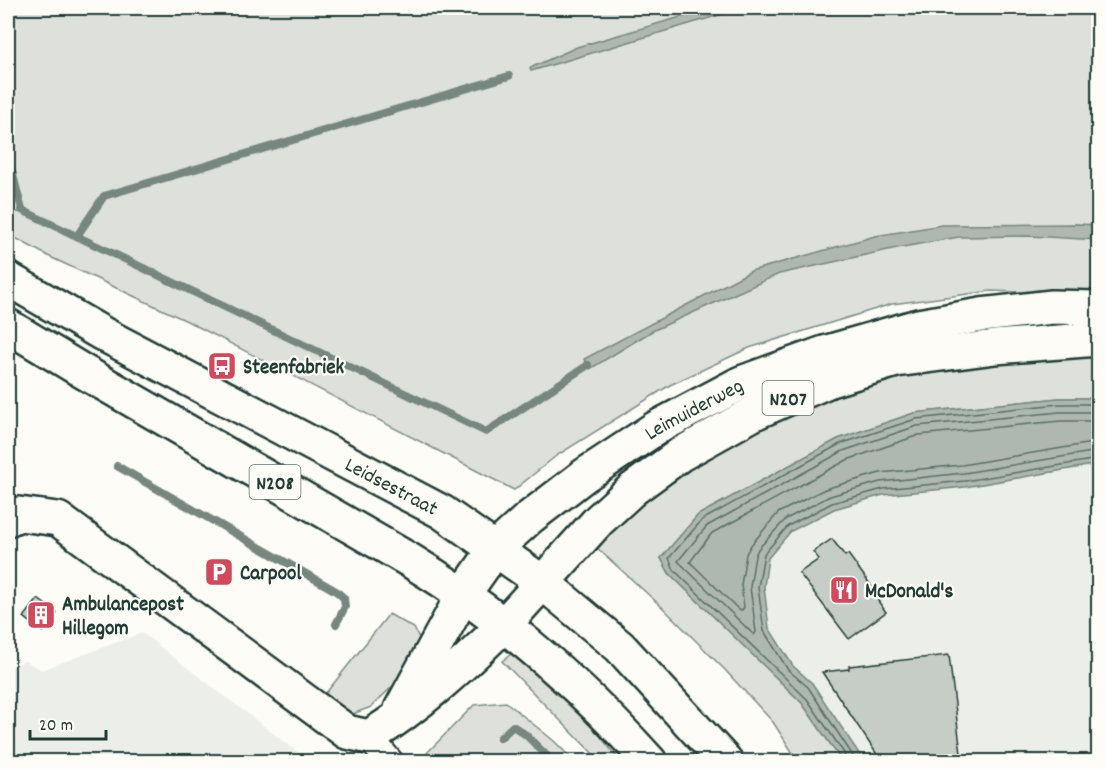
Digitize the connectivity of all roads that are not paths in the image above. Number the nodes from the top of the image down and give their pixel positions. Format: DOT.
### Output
graph roads {
  1 [pos="8,279"];
  2 [pos="1098,308"];
  3 [pos="8,326"];
  4 [pos="1098,339"];
  5 [pos="8,519"];
  6 [pos="496,548"];
  7 [pos="543,582"];
  8 [pos="463,595"];
  9 [pos="504,625"];
  10 [pos="382,729"];
  11 [pos="390,762"];
  12 [pos="650,762"];
  13 [pos="726,762"];
  1 -- 6 [label="main road, Leidsestraat / N208"];
  2 -- 6 [label="main road, Leimuiderweg / N207"];
  3 -- 8 [label="main road, N208"];
  4 -- 7 [label="main road, Leimuiderweg / N207"];
  5 -- 10 [label="main road"];
  6 -- 7 [label="main road, Leidsestraat / N208"];
  6 -- 8 [label="main road, N207"];
  7 -- 9 [label="main road, N207"];
  7 -- 13 [label="main road, Leidsestraat / N208"];
  8 -- 9 [label="main road, N208"];
  8 -- 10 [label="main road"];
  9 -- 10 [label="main road"];
  9 -- 12 [label="main road, N208"];
  10 -- 11 [label="street"];
}
